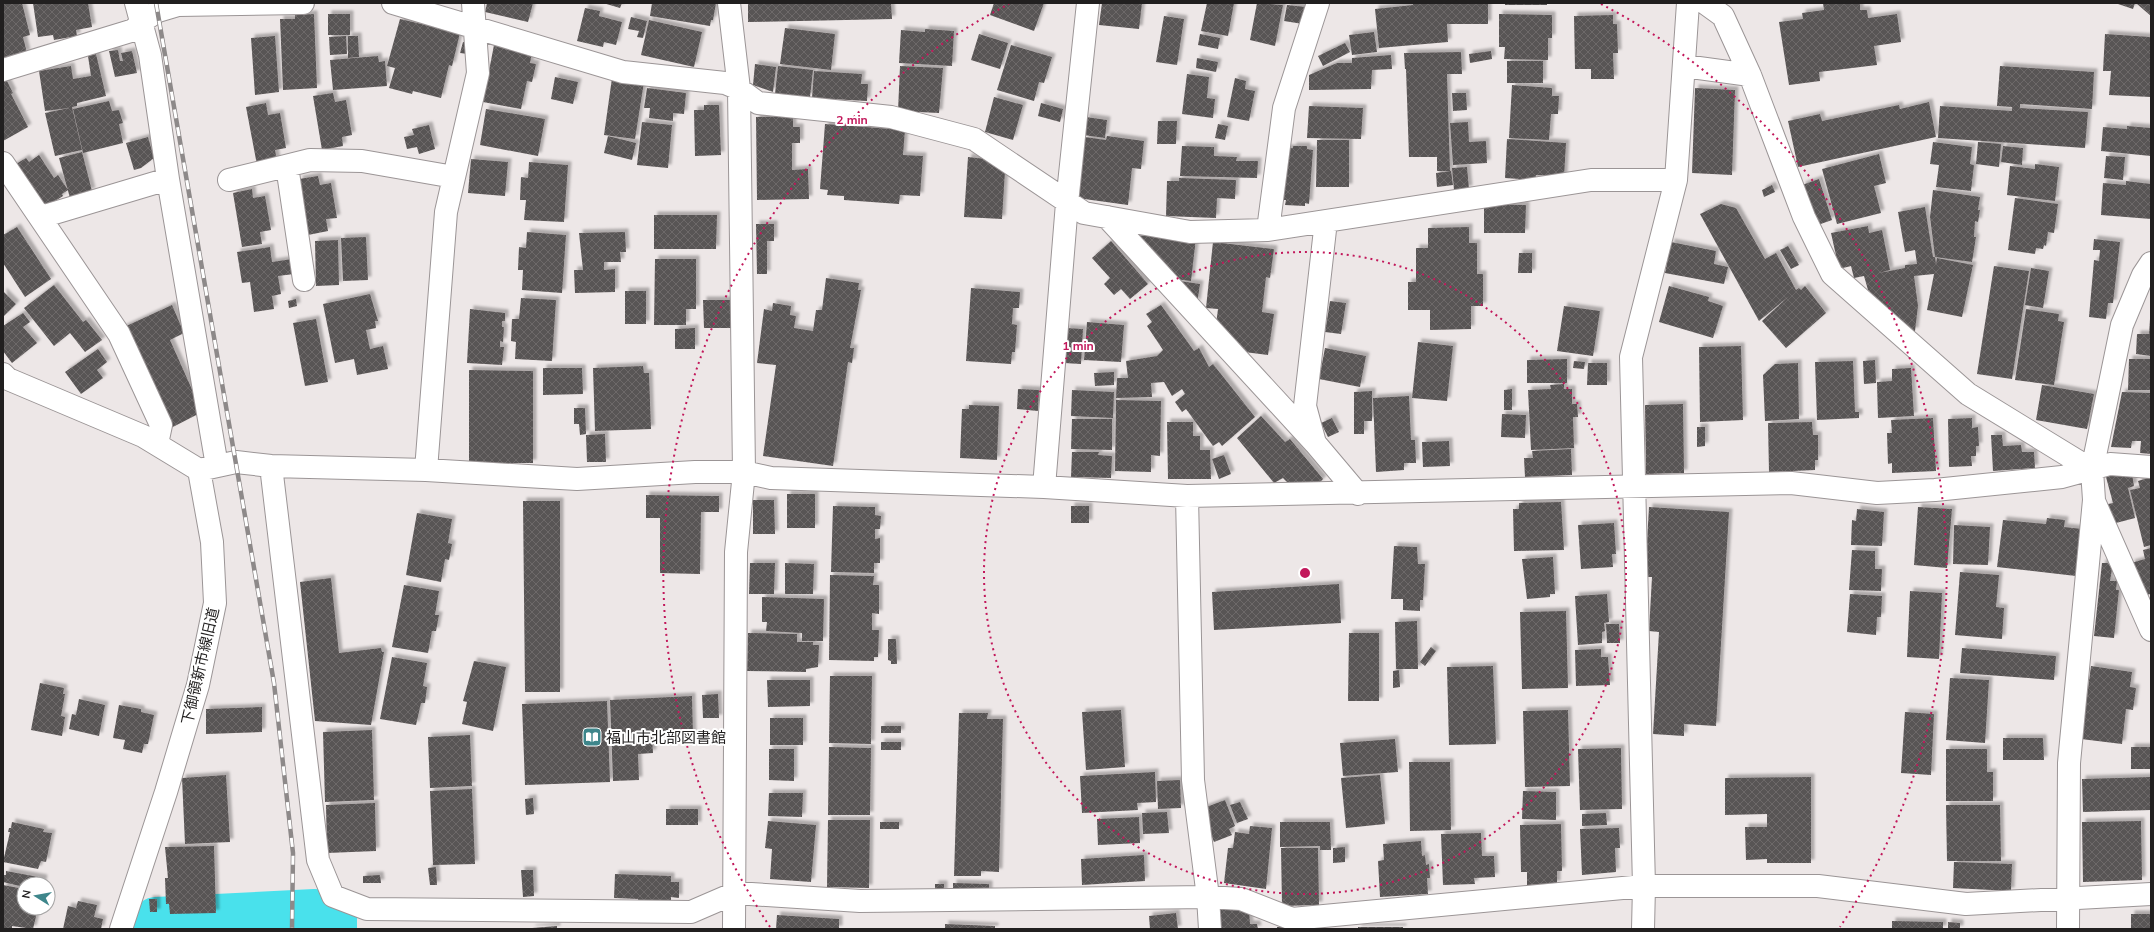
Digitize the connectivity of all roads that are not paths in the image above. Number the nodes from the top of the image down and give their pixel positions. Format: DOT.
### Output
graph roads {
  1 [pos="303,3"];
  2 [pos="393,3"];
  3 [pos="473,3"];
  4 [pos="730,3"];
  5 [pos="1088,3"];
  6 [pos="1318,3"];
  7 [pos="1688,3"];
  8 [pos="1705,3"];
  9 [pos="178,4"];
  10 [pos="139,13"];
  11 [pos="474,27"];
  12 [pos="1684,66"];
  13 [pos="3,70"];
  14 [pos="1750,76"];
  15 [pos="739,89"];
  16 [pos="3,163"];
  17 [pos="287,166"];
  18 [pos="454,177"];
  19 [pos="168,179"];
  20 [pos="230,180"];
  21 [pos="1676,180"];
  22 [pos="1067,203"];
  23 [pos="41,217"];
  24 [pos="1107,217"];
  25 [pos="1326,221"];
  26 [pos="1268,230"];
  27 [pos="2151,263"];
  28 [pos="304,280"];
  29 [pos="5,380"];
  30 [pos="1315,443"];
  31 [pos="157,444"];
  32 [pos="271,466"];
  33 [pos="2151,467"];
  34 [pos="208,468"];
  35 [pos="426,470"];
  36 [pos="2092,470"];
  37 [pos="744,472"];
  38 [pos="1632,485"];
  39 [pos="1044,487"];
  40 [pos="1358,494"];
  41 [pos="1187,496"];
  42 [pos="2094,500"];
  43 [pos="2151,630"];
  44 [pos="1644,886"];
  45 [pos="735,893"];
  46 [pos="2151,894"];
  47 [pos="1208,897"];
  48 [pos="2067,897"];
  49 [pos="121,929"];
  50 [pos="734,929"];
  51 [pos="1210,929"];
  52 [pos="1643,929"];
  53 [pos="2068,929"];
  1 -- 9 [label="street"];
  2 -- 11 [label="street"];
  3 -- 11 [label="street"];
  4 -- 15 [label="street"];
  5 -- 22 [label="street"];
  6 -- 26 [label="street"];
  7 -- 12 [label="street"];
  8 -- 14 [label="street"];
  9 -- 10 [label="street"];
  10 -- 13 [label="street"];
  10 -- 19 [label="street, 下御領新市線旧道"];
  11 -- 15 [label="street"];
  11 -- 18 [label="street"];
  12 -- 14 [label="street"];
  12 -- 21 [label="street"];
  14 -- 36 [label="street"];
  15 -- 22 [label="street"];
  15 -- 37 [label="street"];
  16 -- 23 [label="street"];
  17 -- 18 [label="street"];
  17 -- 20 [label="street"];
  17 -- 28 [label="street"];
  18 -- 35 [label="street"];
  19 -- 23 [label="street"];
  19 -- 34 [label="street, 下御領新市線旧道"];
  21 -- 25 [label="street"];
  21 -- 38 [label="street"];
  22 -- 24 [label="street"];
  22 -- 39 [label="street"];
  23 -- 31 [label="street"];
  24 -- 26 [label="street"];
  24 -- 30 [label="street"];
  25 -- 26 [label="street"];
  25 -- 30 [label="street"];
  27 -- 36 [label="street"];
  29 -- 31 [label="street"];
  30 -- 40 [label="street"];
  31 -- 34 [label="street"];
  32 -- 34 [label="street"];
  32 -- 35 [label="street"];
  32 -- 45 [label="street"];
  33 -- 36 [label="street"];
  34 -- 49 [label="street, 下御領新市線旧道"];
  35 -- 37 [label="street"];
  36 -- 38 [label="street"];
  36 -- 42 [label="street"];
  37 -- 39 [label="street"];
  37 -- 45 [label="street"];
  38 -- 40 [label="street"];
  38 -- 44 [label="street"];
  39 -- 41 [label="street"];
  40 -- 41 [label="street"];
  41 -- 47 [label="street"];
  42 -- 43 [label="street"];
  42 -- 48 [label="street"];
  44 -- 47 [label="street"];
  44 -- 48 [label="street"];
  44 -- 52 [label="street"];
  45 -- 47 [label="street"];
  45 -- 50 [label="street"];
  46 -- 48 [label="street"];
  47 -- 51 [label="street"];
  48 -- 53 [label="street"];
}
